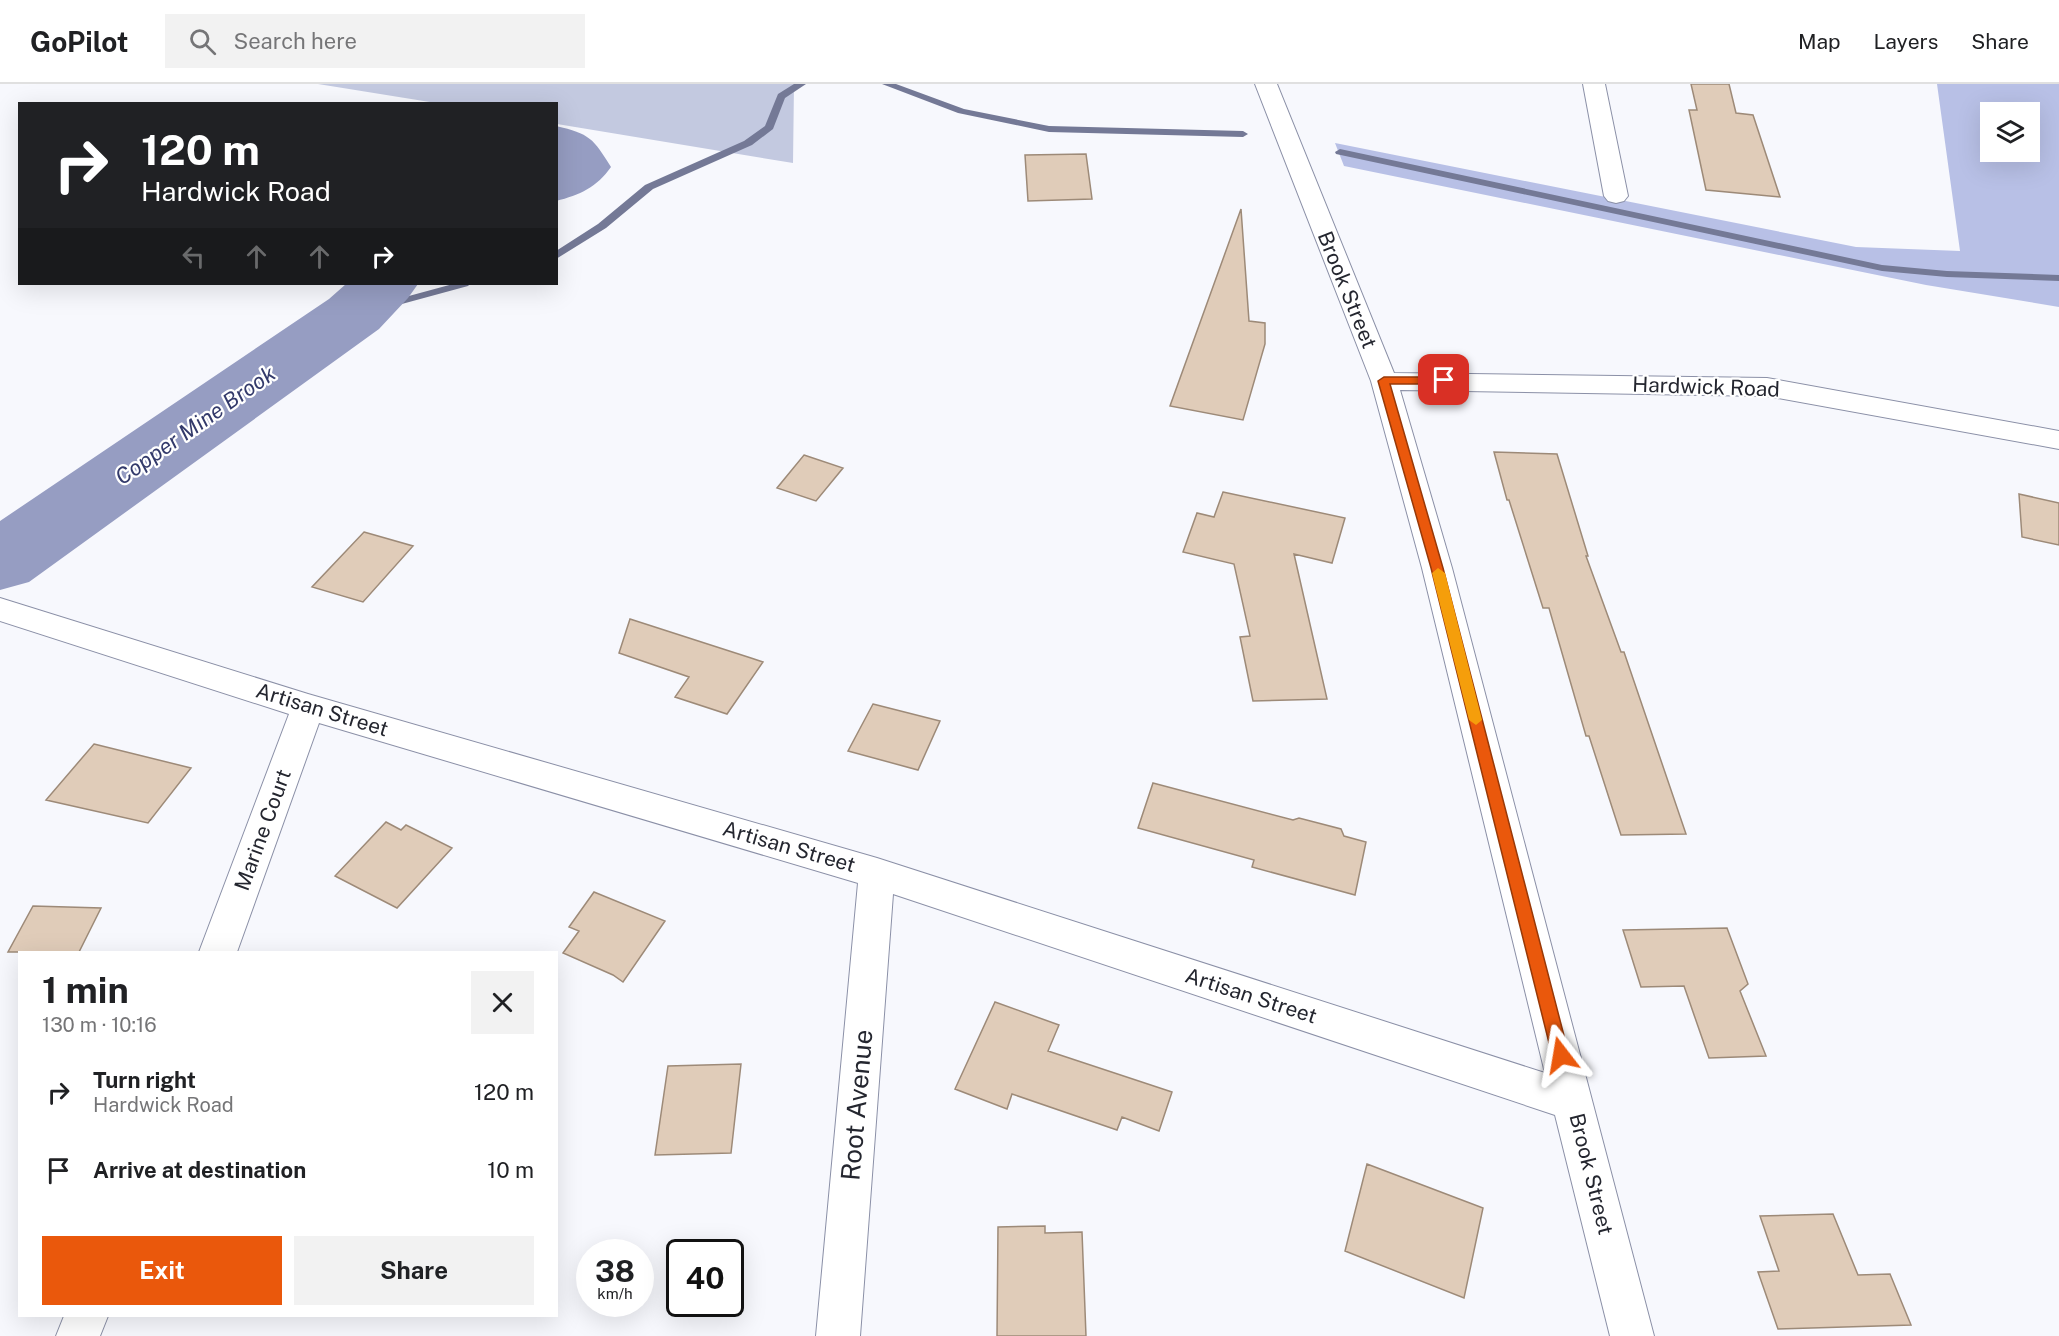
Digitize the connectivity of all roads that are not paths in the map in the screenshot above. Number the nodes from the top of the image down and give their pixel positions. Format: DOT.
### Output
graph roads {
  1 [pos="1266,84"];
  2 [pos="1594,84"];
  3 [pos="1616,196"];
  4 [pos="1384,381"];
  5 [pos="2059,440"];
  6 [pos="0,609"];
  7 [pos="308,707"];
  8 [pos="877,873"];
  9 [pos="218,951"];
  10 [pos="1572,1101"];
  11 [pos="86,1317"];
  12 [pos="78,1336"];
  13 [pos="838,1336"];
  14 [pos="1632,1336"];
  1 -- 4 [label="street, Brook Street"];
  2 -- 3 [label="street"];
  4 -- 5 [label="street, Hardwick Road"];
  4 -- 10 [label="street, Brook Street"];
  6 -- 7 [label="street, Artisan Street"];
  7 -- 8 [label="street, Artisan Street"];
  7 -- 9 [label="street, Marine Court"];
  8 -- 10 [label="street, Artisan Street"];
  8 -- 13 [label="street, Root Avenue"];
  10 -- 14 [label="street, Brook Street"];
  11 -- 12 [label="street"];
}
